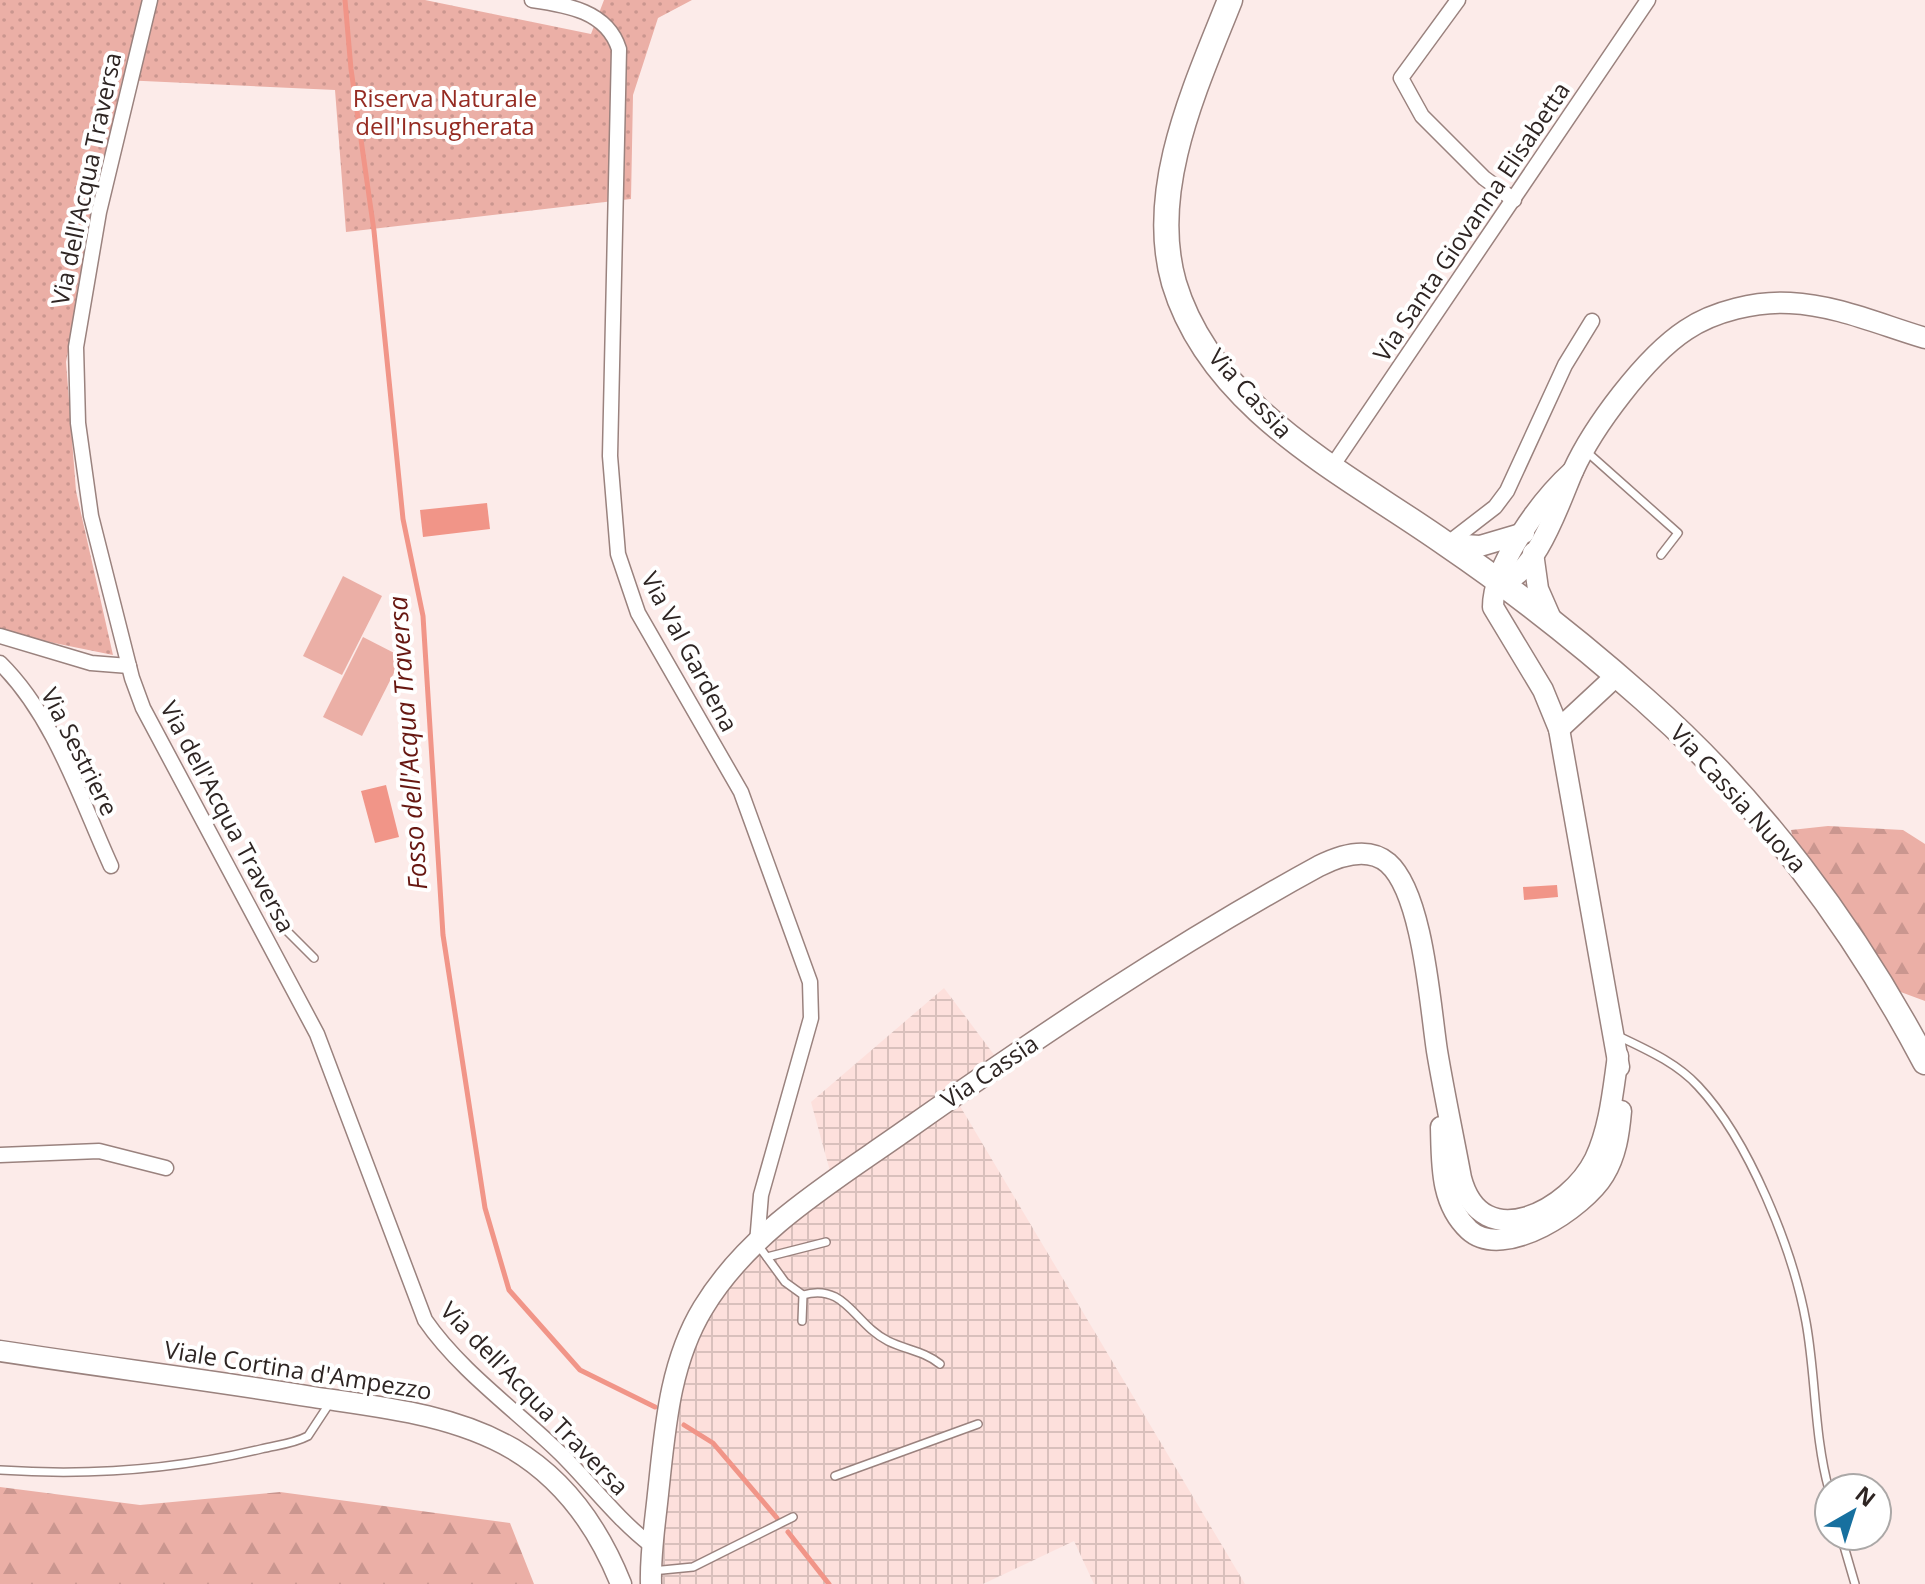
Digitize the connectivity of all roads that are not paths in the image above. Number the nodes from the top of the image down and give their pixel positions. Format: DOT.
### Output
graph roads {
  1 [pos="532,0"];
  2 [pos="1230,0"];
  3 [pos="1458,0"];
  4 [pos="1648,0"];
  5 [pos="549,1"];
  6 [pos="150,2"];
  7 [pos="578,5"];
  8 [pos="1514,200"];
  9 [pos="1592,321"];
  10 [pos="1925,338"];
  11 [pos="1585,451"];
  12 [pos="1331,468"];
  13 [pos="1573,471"];
  14 [pos="1524,533"];
  15 [pos="1447,544"];
  16 [pos="1533,553"];
  17 [pos="1661,555"];
  18 [pos="1498,582"];
  19 [pos="1554,624"];
  20 [pos="0,636"];
  21 [pos="0,663"];
  22 [pos="129,666"];
  23 [pos="1616,676"];
  24 [pos="1559,729"];
  25 [pos="111,866"];
  26 [pos="264,890"];
  27 [pos="288,932"];
  28 [pos="270,943"];
  29 [pos="314,958"];
  30 [pos="1614,1034"];
  31 [pos="1925,1062"];
  32 [pos="0,1155"];
  33 [pos="166,1168"];
  34 [pos="826,1242"];
  35 [pos="762,1250"];
  36 [pos="803,1295"];
  37 [pos="802,1321"];
  38 [pos="0,1351"];
  39 [pos="940,1364"];
  40 [pos="333,1400"];
  41 [pos="978,1424"];
  42 [pos="0,1470"];
  43 [pos="1827,1472"];
  44 [pos="835,1476"];
  45 [pos="793,1517"];
  46 [pos="652,1546"];
  47 [pos="1846,1552"];
  48 [pos="651,1578"];
  49 [pos="619,1580"];
  50 [pos="1855,1584"];
  1 -- 5 [label="street"];
  2 -- 12 [label="main road, Via Cassia"];
  3 -- 8 [label="street"];
  4 -- 8 [label="street, Via Santa Giovanna Elisabetta"];
  5 -- 7 [label="street"];
  6 -- 22 [label="street, Via dell'Acqua Traversa"];
  7 -- 35 [label="street, Via Val Gardena"];
  8 -- 12 [label="street, Via Santa Giovanna Elisabetta"];
  9 -- 15 [label="street"];
  10 -- 11 [label="street"];
  11 -- 13 [label="street"];
  11 -- 17 [label="lane"];
  12 -- 15 [label="main road, Via Cassia"];
  13 -- 14 [label="street"];
  13 -- 16 [label="street"];
  14 -- 15 [label="street"];
  14 -- 18 [label="street"];
  15 -- 18 [label="main road, Via Cassia"];
  16 -- 18 [label="street"];
  16 -- 19 [label="street"];
  18 -- 19 [label="main road, Via Cassia Nuova"];
  18 -- 24 [label="street, Via Cassia"];
  19 -- 23 [label="main road, Via Cassia Nuova"];
  20 -- 22 [label="street, Via Sestriere"];
  21 -- 25 [label="street, Via Sestriere"];
  22 -- 28 [label="street, Via dell'Acqua Traversa"];
  23 -- 24 [label="street"];
  23 -- 31 [label="main road, Via Cassia Nuova"];
  24 -- 30 [label="street, Via Cassia"];
  26 -- 27 [label="lane"];
  27 -- 28 [label="lane"];
  27 -- 29 [label="lane"];
  28 -- 46 [label="street, Via dell'Acqua Traversa"];
  30 -- 35 [label="street, Via Cassia"];
  30 -- 43 [label="lane"];
  32 -- 33 [label="street"];
  34 -- 35 [label="lane"];
  35 -- 36 [label="lane"];
  35 -- 46 [label="street, Via Cassia"];
  36 -- 37 [label="lane"];
  36 -- 39 [label="lane"];
  38 -- 40 [label="street, Viale Cortina d'Ampezzo"];
  40 -- 42 [label="lane"];
  40 -- 49 [label="street, Viale Cortina d'Ampezzo"];
  41 -- 44 [label="lane"];
  45 -- 48 [label="lane"];
  46 -- 48 [label="street, Via Cassia"];
  47 -- 50 [label="lane"];
  48 -- 49 [label="street, Viale Cortina d'Ampezzo"];
}
